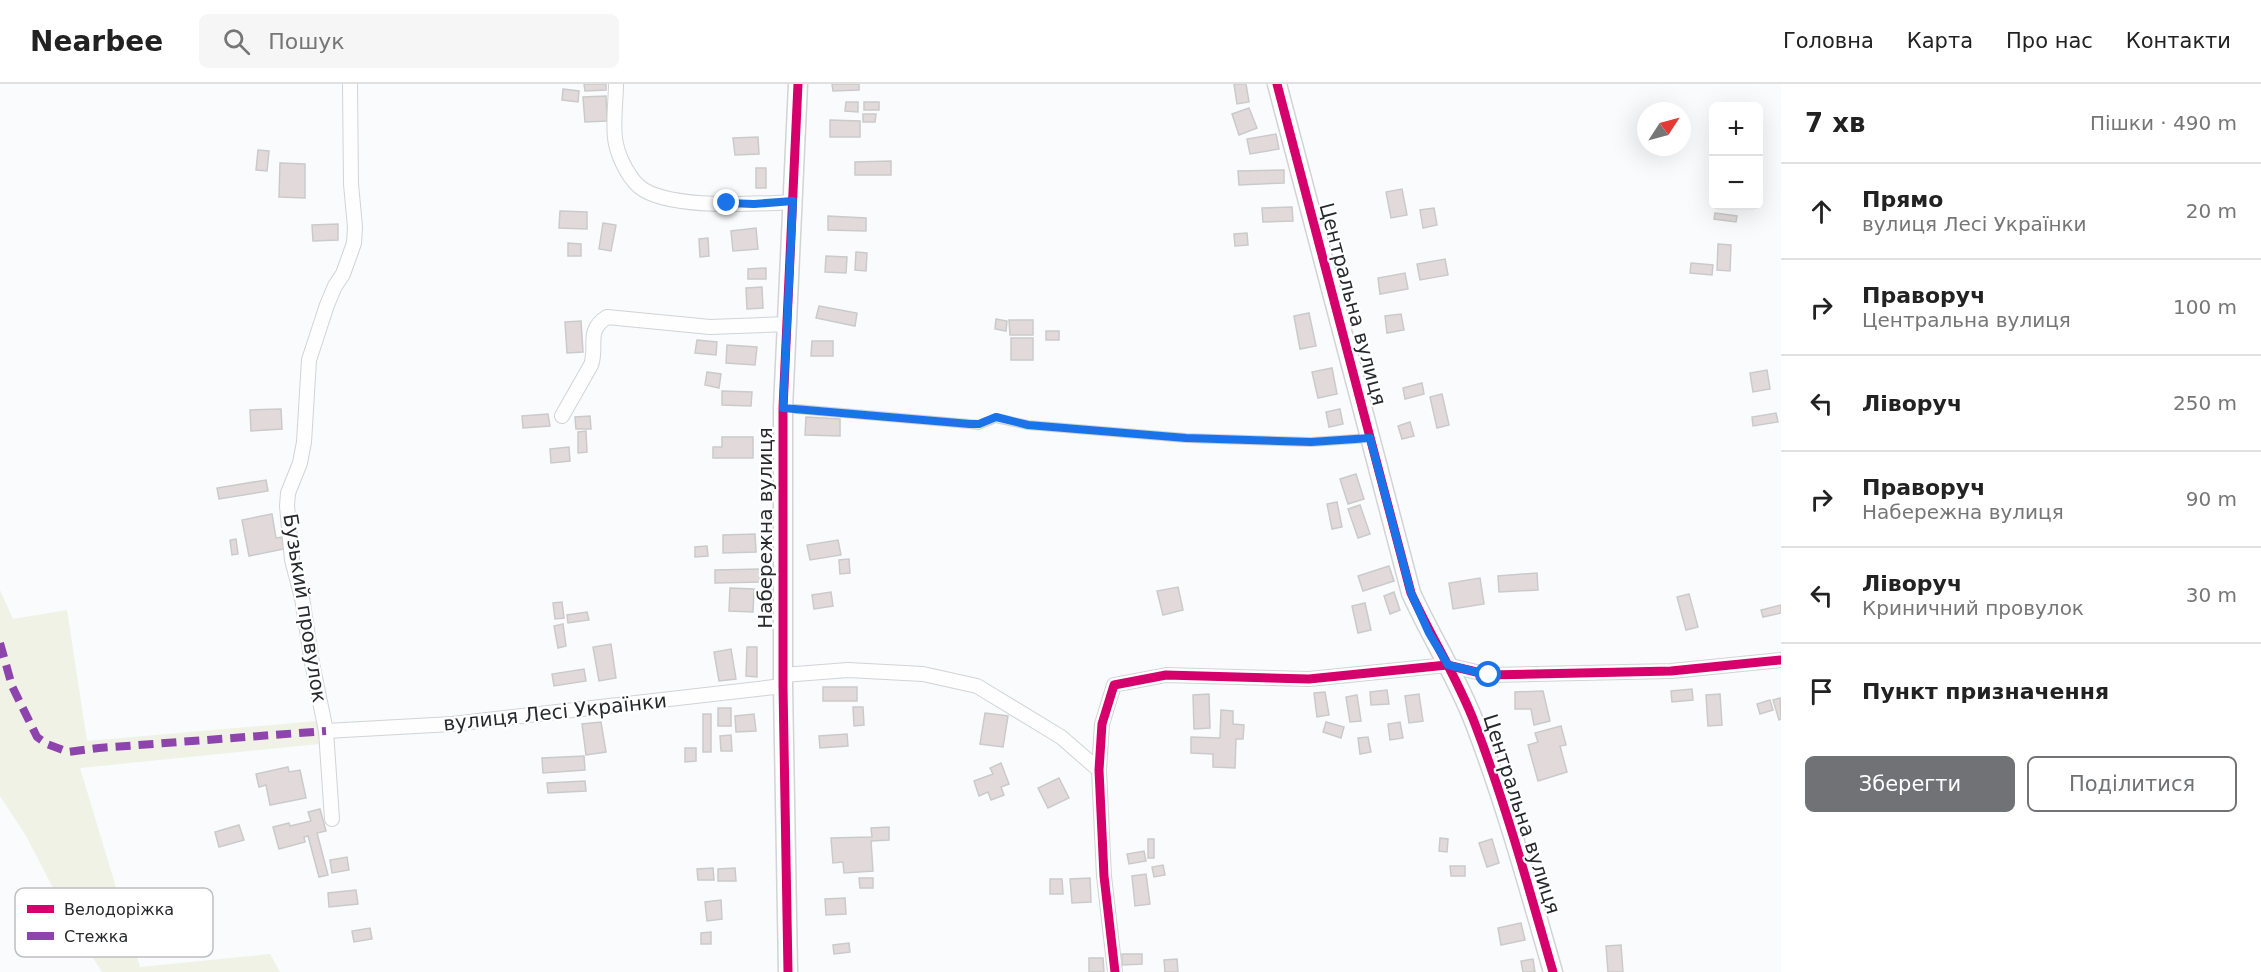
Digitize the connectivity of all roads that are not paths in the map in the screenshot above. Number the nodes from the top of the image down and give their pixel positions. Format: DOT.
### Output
graph roads {
  1 [pos="350,84"];
  2 [pos="616,84"];
  3 [pos="798,84"];
  4 [pos="1277,84"];
  5 [pos="793,201"];
  6 [pos="788,324"];
  7 [pos="783,408"];
  8 [pos="562,416"];
  9 [pos="1370,438"];
  10 [pos="1781,660"];
  11 [pos="1448,665"];
  12 [pos="783,680"];
  13 [pos="326,731"];
  14 [pos="1099,770"];
  15 [pos="332,819"];
  16 [pos="788,972"];
  17 [pos="1115,972"];
  18 [pos="1553,972"];
  1 -- 13 [label="street, Бузький провулок"];
  2 -- 5 [label="street"];
  3 -- 5 [label="street, Набережна вулиця"];
  4 -- 9 [label="street, Центральна вулиця"];
  5 -- 6 [label="street, Набережна вулиця"];
  6 -- 7 [label="street, Набережна вулиця"];
  6 -- 8 [label="street"];
  7 -- 9 [label="lane"];
  7 -- 12 [label="street, Набережна вулиця"];
  9 -- 11 [label="street, Центральна вулиця"];
  10 -- 11 [label="street"];
  11 -- 14 [label="street"];
  11 -- 18 [label="street, Центральна вулиця"];
  12 -- 13 [label="street, вулиця Лесі Українки"];
  12 -- 14 [label="street, вулиця Лесі Українки"];
  12 -- 16 [label="street, Набережна вулиця"];
  13 -- 15 [label="street, Бузький провулок"];
  14 -- 17 [label="street"];
}
